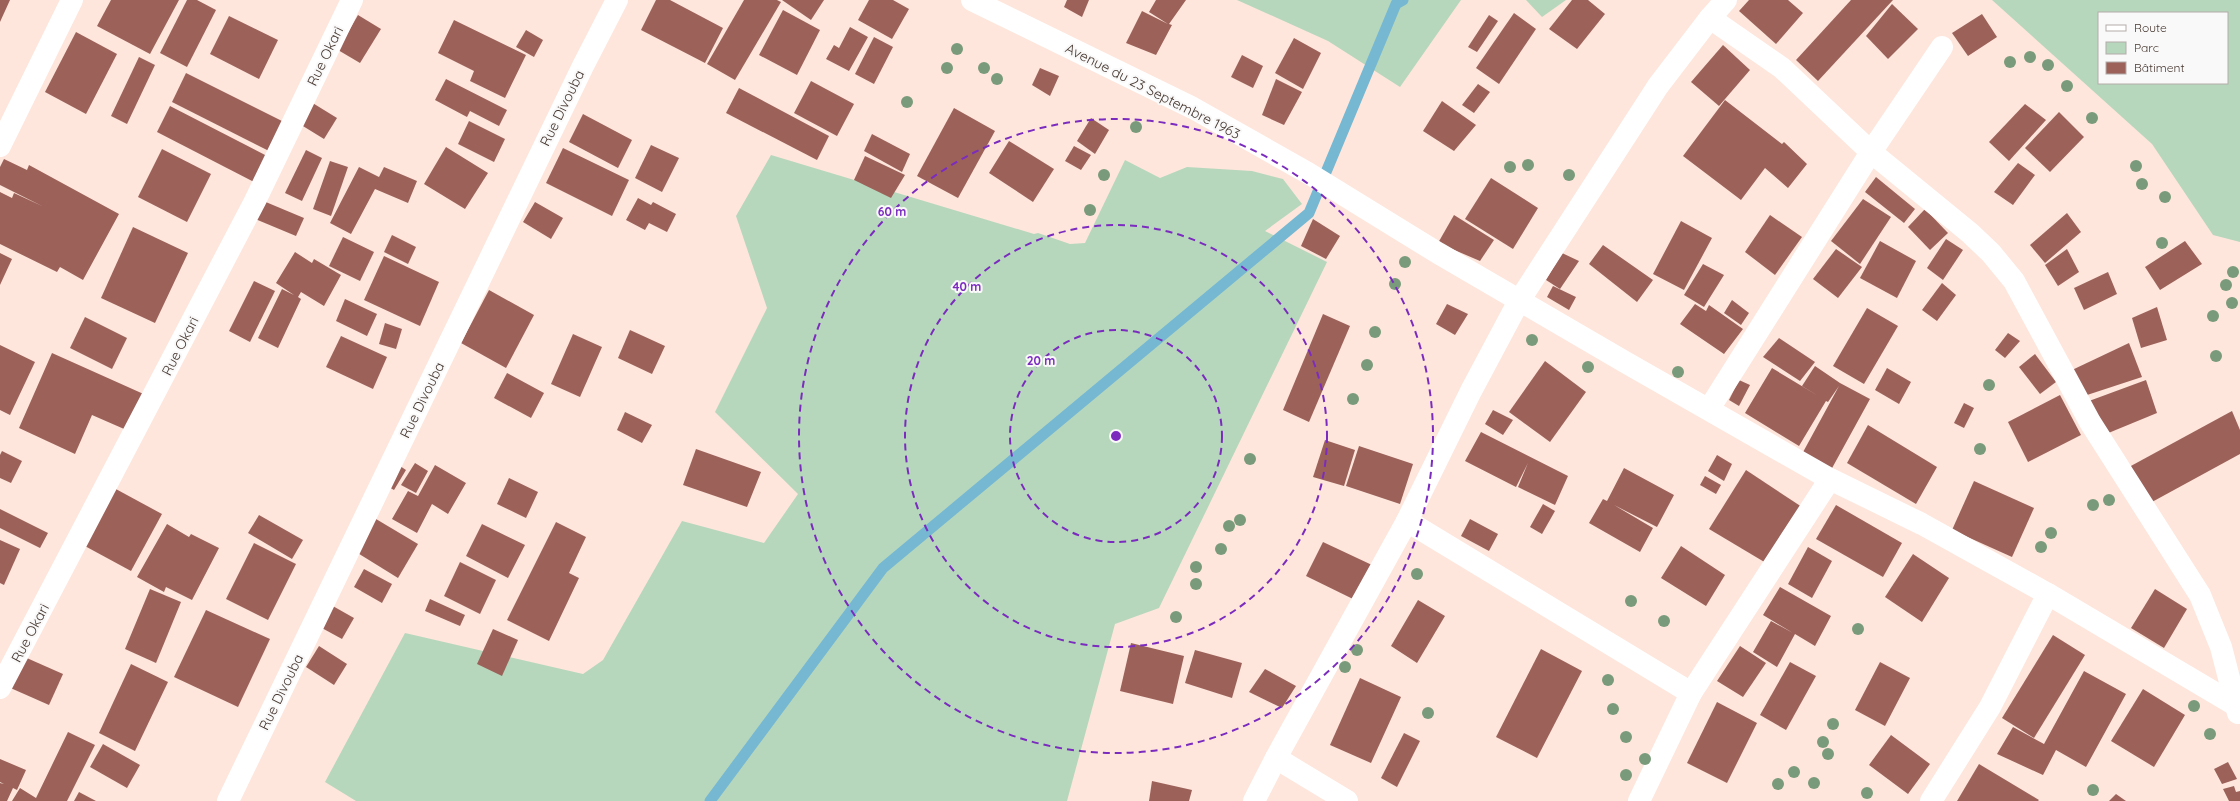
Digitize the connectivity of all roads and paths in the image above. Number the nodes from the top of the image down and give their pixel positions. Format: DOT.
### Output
graph roads {
  1 [pos="72,0"];
  2 [pos="352,0"];
  3 [pos="617,0"];
  4 [pos="972,0"];
  5 [pos="1726,0"];
  6 [pos="1710,18"];
  7 [pos="1942,47"];
  8 [pos="0,146"];
  9 [pos="1871,152"];
  10 [pos="1519,301"];
  11 [pos="1709,409"];
  12 [pos="1830,479"];
  13 [pos="1408,521"];
  14 [pos="2048,594"];
  15 [pos="0,688"];
  16 [pos="1691,693"];
  17 [pos="2239,714"];
  18 [pos="1276,758"];
  19 [pos="228,801"];
  20 [pos="1254,801"];
  21 [pos="1347,801"];
  22 [pos="1638,801"];
  23 [pos="1931,801"];
  1 -- 8 [label="street"];
  2 -- 15 [label="street, Rue Okari"];
  3 -- 19 [label="street, Rue Divouba"];
  4 -- 10 [label="street, Avenue du 23 Septembre 1963"];
  5 -- 6 [label="street"];
  6 -- 9 [label="street"];
  6 -- 10 [label="street"];
  7 -- 9 [label="street"];
  9 -- 11 [label="street"];
  9 -- 17 [label="street"];
  10 -- 11 [label="street, Avenue du 23 Septembre 1963"];
  10 -- 13 [label="street"];
  11 -- 12 [label="street, Avenue du 23 Septembre 1963"];
  12 -- 14 [label="street, Avenue du 23 Septembre 1963"];
  12 -- 16 [label="street"];
  13 -- 16 [label="street"];
  13 -- 18 [label="street"];
  14 -- 17 [label="street, Avenue du 23 Septembre 1963"];
  14 -- 23 [label="street"];
  16 -- 22 [label="street"];
  18 -- 20 [label="street"];
  18 -- 21 [label="street"];
}
